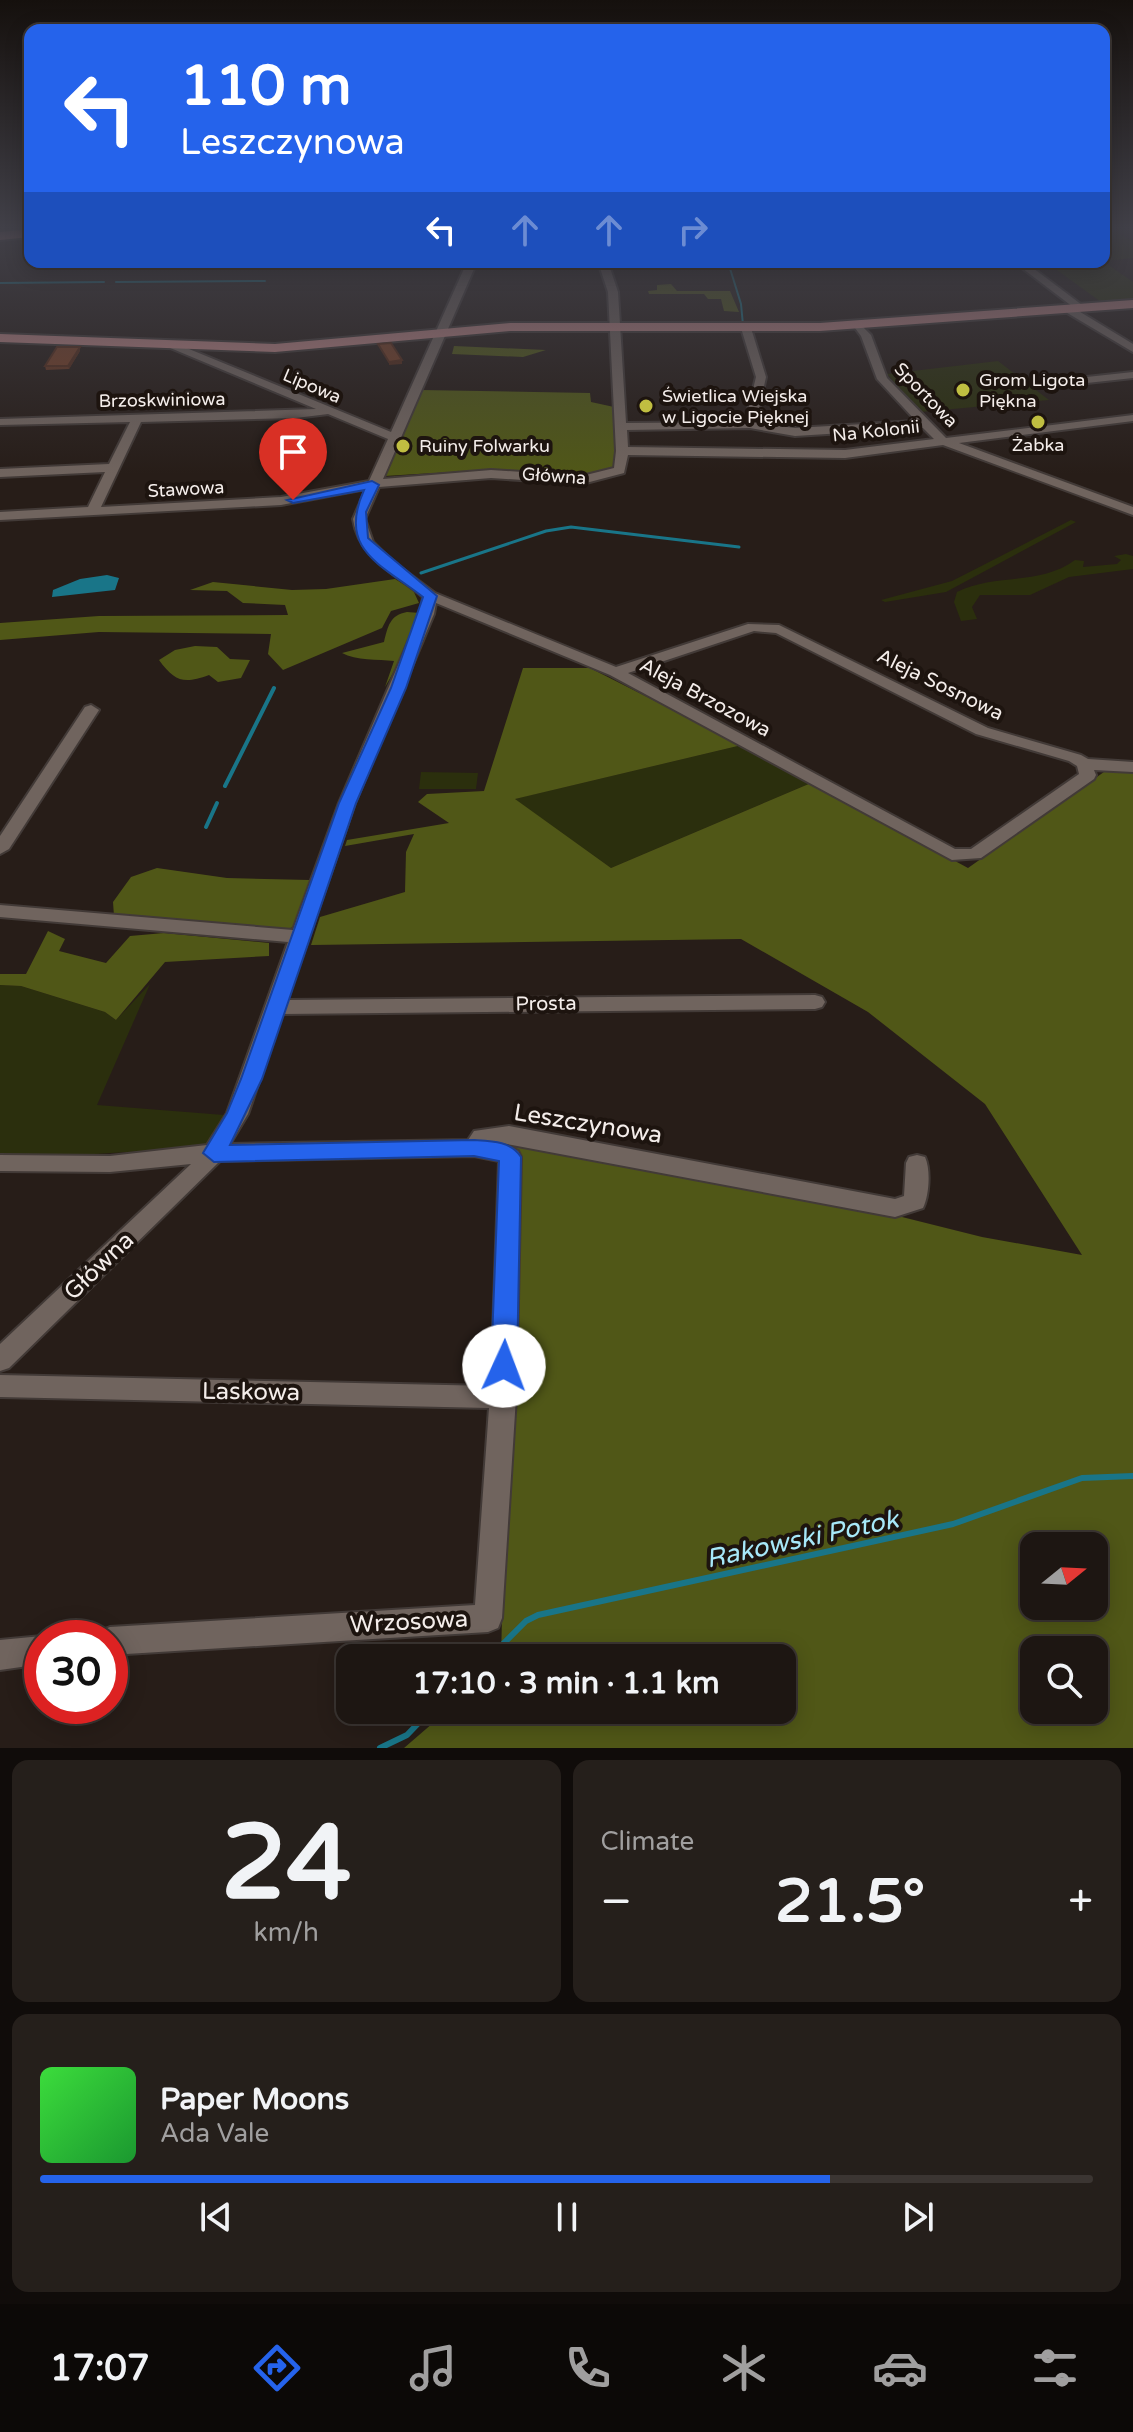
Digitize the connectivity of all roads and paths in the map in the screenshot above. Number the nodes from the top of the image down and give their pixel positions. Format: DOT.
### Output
graph roads {
  1 [pos="451,311"];
  2 [pos="614,311"];
  3 [pos="1040,311"];
  4 [pos="1079,311"];
  5 [pos="857,324"];
  6 [pos="615,327"];
  7 [pos="746,328"];
  8 [pos="441,333"];
  9 [pos="0,338"];
  10 [pos="172,345"];
  11 [pos="1129,346"];
  12 [pos="1133,375"];
  13 [pos="1059,383"];
  14 [pos="325,411"];
  15 [pos="1133,418"];
  16 [pos="137,419"];
  17 [pos="0,422"];
  18 [pos="925,424"];
  19 [pos="750,425"];
  20 [pos="621,427"];
  21 [pos="396,438"];
  22 [pos="942,441"];
  23 [pos="622,451"];
  24 [pos="112,468"];
  25 [pos="0,473"];
  26 [pos="372,485"];
  27 [pos="1133,511"];
  28 [pos="92,512"];
  29 [pos="0,516"];
  30 [pos="430,596"];
  31 [pos="615,672"];
  32 [pos="91,710"];
  33 [pos="1084,764"];
  34 [pos="1133,767"];
  35 [pos="0,849"];
  36 [pos="0,911"];
  37 [pos="301,937"];
  38 [pos="815,1002"];
  39 [pos="277,1007"];
  40 [pos="474,1148"];
  41 [pos="206,1162"];
  42 [pos="0,1163"];
  43 [pos="917,1163"];
  44 [pos="0,1360"];
  45 [pos="0,1386"];
  46 [pos="503,1397"];
  47 [pos="128,1640"];
  48 [pos="24,1652"];
  49 [pos="0,1655"];
  1 -- 8 [label="street"];
  2 -- 6 [label="street"];
  3 -- 5 [label="main road"];
  4 -- 11 [label="street"];
  5 -- 7 [label="main road"];
  5 -- 18 [label="street, Sportowa"];
  6 -- 7 [label="main road"];
  6 -- 8 [label="main road"];
  6 -- 20 [label="street"];
  7 -- 19 [label="street"];
  8 -- 10 [label="main road"];
  8 -- 21 [label="street"];
  9 -- 10 [label="main road"];
  10 -- 14 [label="street, Lipowa"];
  12 -- 13 [label="street"];
  14 -- 16 [label="street, Brzoskwiniowa"];
  14 -- 21 [label="street, Lipowa"];
  15 -- 22 [label="street, Na Kolonii"];
  16 -- 17 [label="street, Brzoskwiniowa"];
  16 -- 24 [label="street"];
  18 -- 19 [label="street"];
  18 -- 22 [label="street, Sportowa"];
  19 -- 20 [label="street"];
  20 -- 23 [label="street"];
  21 -- 26 [label="street"];
  22 -- 23 [label="street, Na Kolonii"];
  22 -- 27 [label="street, Sportowa"];
  23 -- 26 [label="street, Główna"];
  24 -- 25 [label="street"];
  24 -- 28 [label="street"];
  26 -- 28 [label="street, Stawowa"];
  26 -- 30 [label="street"];
  28 -- 29 [label="street, Stawowa"];
  30 -- 31 [label="street, Aleja Brzozowa"];
  30 -- 37 [label="street"];
  31 -- 33 [label="street, Aleja Sosnowa"];
  31 -- 33 [label="street, Aleja Brzozowa"];
  32 -- 35 [label="street"];
  33 -- 34 [label="street, Aleja Sosnowa"];
  36 -- 37 [label="street"];
  37 -- 39 [label="street"];
  38 -- 39 [label="street, Prosta"];
  39 -- 41 [label="street"];
  40 -- 41 [label="street, Leszczynowa"];
  40 -- 43 [label="street, Leszczynowa"];
  40 -- 46 [label="street"];
  41 -- 42 [label="street, Leszczynowa"];
  41 -- 44 [label="street, Główna"];
  45 -- 46 [label="street, Laskowa"];
  46 -- 47 [label="street, Wrzosowa"];
  48 -- 49 [label="street"];
}
